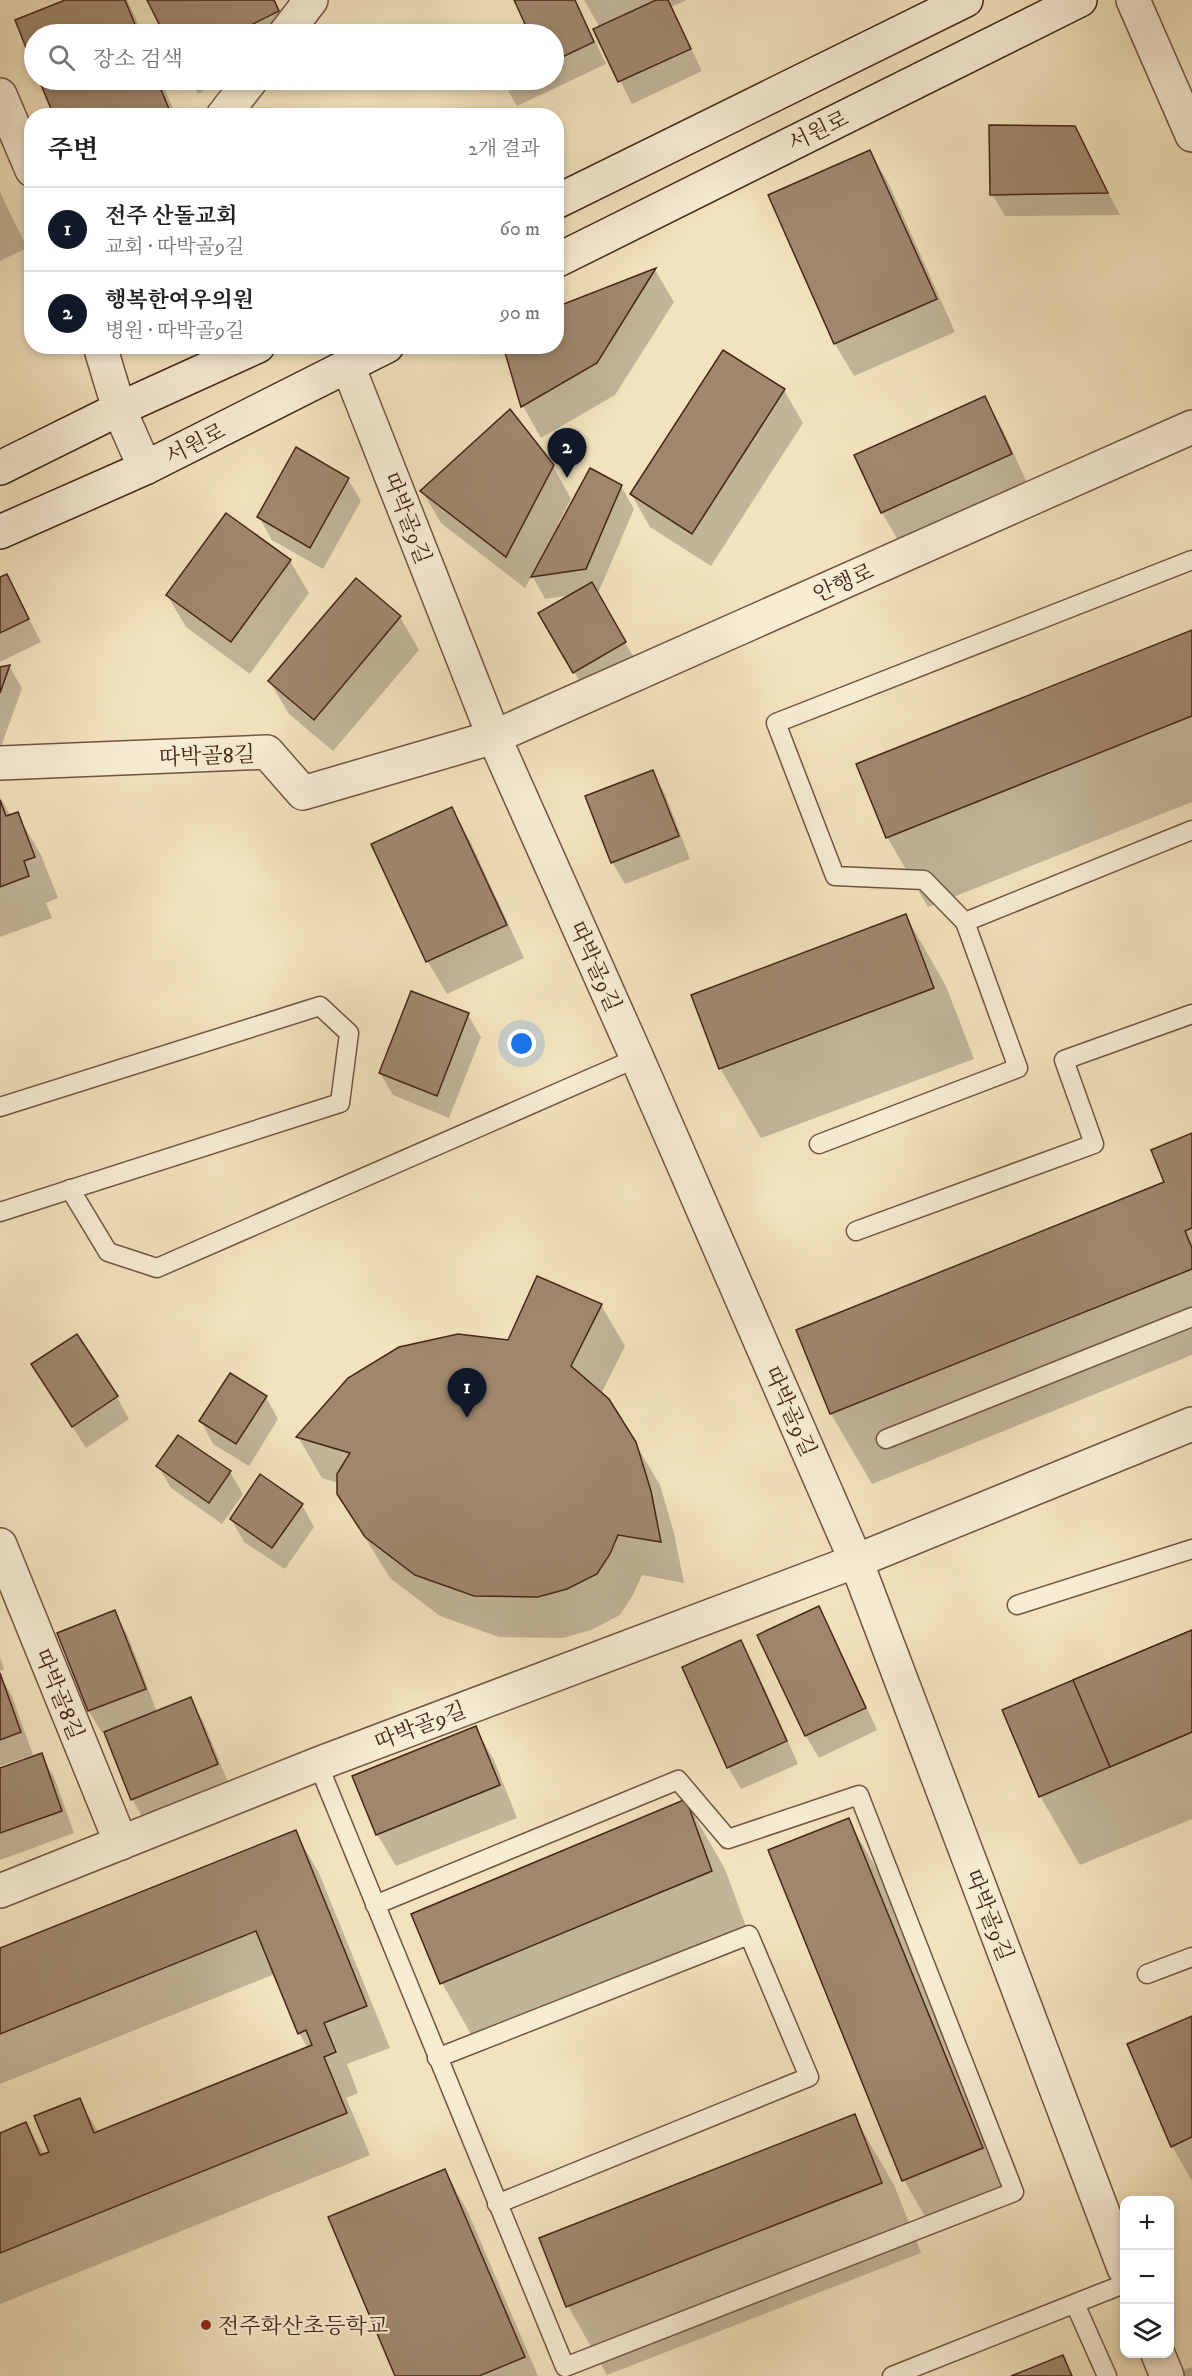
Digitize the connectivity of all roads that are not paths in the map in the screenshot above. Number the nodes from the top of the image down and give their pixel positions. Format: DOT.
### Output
graph roads {
  1 [pos="311,0"];
  2 [pos="966,0"];
  3 [pos="1080,0"];
  4 [pos="1133,0"];
  5 [pos="293,24"];
  6 [pos="243,90"];
  7 [pos="0,95"];
  8 [pos="229,108"];
  9 [pos="1192,135"];
  10 [pos="24,151"];
  11 [pos="564,198"];
  12 [pos="564,257"];
  13 [pos="103,354"];
  14 [pos="240,354"];
  15 [pos="371,354"];
  16 [pos="348,366"];
  17 [pos="120,409"];
  18 [pos="1192,427"];
  19 [pos="0,468"];
  20 [pos="145,468"];
  21 [pos="0,532"];
  22 [pos="1192,560"];
  23 [pos="494,737"];
  24 [pos="0,763"];
  25 [pos="1192,831"];
  26 [pos="965,922"];
  27 [pos="1192,1014"];
  28 [pos="637,1058"];
  29 [pos="0,1107"];
  30 [pos="819,1144"];
  31 [pos="70,1189"];
  32 [pos="0,1212"];
  33 [pos="856,1231"];
  34 [pos="1192,1317"];
  35 [pos="1192,1424"];
  36 [pos="886,1439"];
  37 [pos="0,1545"];
  38 [pos="1192,1549"];
  39 [pos="856,1561"];
  40 [pos="1017,1605"];
  41 [pos="318,1764"];
  42 [pos="121,1843"];
  43 [pos="0,1891"];
  44 [pos="375,1905"];
  45 [pos="1192,1957"];
  46 [pos="1147,1974"];
  47 [pos="437,2058"];
  48 [pos="497,2204"];
  49 [pos="1120,2255"];
  50 [pos="1120,2286"];
  51 [pos="1075,2304"];
  52 [pos="1160,2358"];
  53 [pos="892,2376"];
  54 [pos="1107,2376"];
  55 [pos="1167,2376"];
  1 -- 5 [label="street"];
  2 -- 11 [label="street"];
  3 -- 12 [label="street, 서원로"];
  4 -- 9 [label="street"];
  6 -- 8 [label="street"];
  7 -- 10 [label="street"];
  13 -- 17 [label="street"];
  14 -- 17 [label="street"];
  15 -- 16 [label="street, 서원로"];
  16 -- 20 [label="street, 서원로"];
  16 -- 23 [label="street, 따박골9길"];
  17 -- 19 [label="street"];
  17 -- 20 [label="street"];
  18 -- 23 [label="street, 안행로"];
  20 -- 21 [label="street, 서원로"];
  22 -- 26 [label="lane"];
  23 -- 24 [label="street, 따박골8길"];
  23 -- 28 [label="street, 따박골9길"];
  25 -- 26 [label="lane"];
  26 -- 30 [label="lane"];
  27 -- 33 [label="lane"];
  28 -- 31 [label="lane"];
  28 -- 39 [label="street, 따박골9길"];
  29 -- 31 [label="lane"];
  31 -- 32 [label="lane"];
  34 -- 36 [label="lane"];
  35 -- 39 [label="street, 따박골9길"];
  37 -- 42 [label="street, 따박골8길"];
  38 -- 40 [label="lane"];
  39 -- 41 [label="street, 따박골9길"];
  39 -- 49 [label="street, 따박골9길"];
  41 -- 42 [label="street, 따박골9길"];
  41 -- 44 [label="lane"];
  42 -- 43 [label="street, 따박골9길"];
  44 -- 47 [label="lane"];
  44 -- 48 [label="lane"];
  45 -- 46 [label="lane"];
  47 -- 48 [label="lane"];
  47 -- 48 [label="lane"];
  50 -- 51 [label="lane"];
  51 -- 53 [label="lane"];
  51 -- 54 [label="lane"];
  52 -- 55 [label="street"];
}
